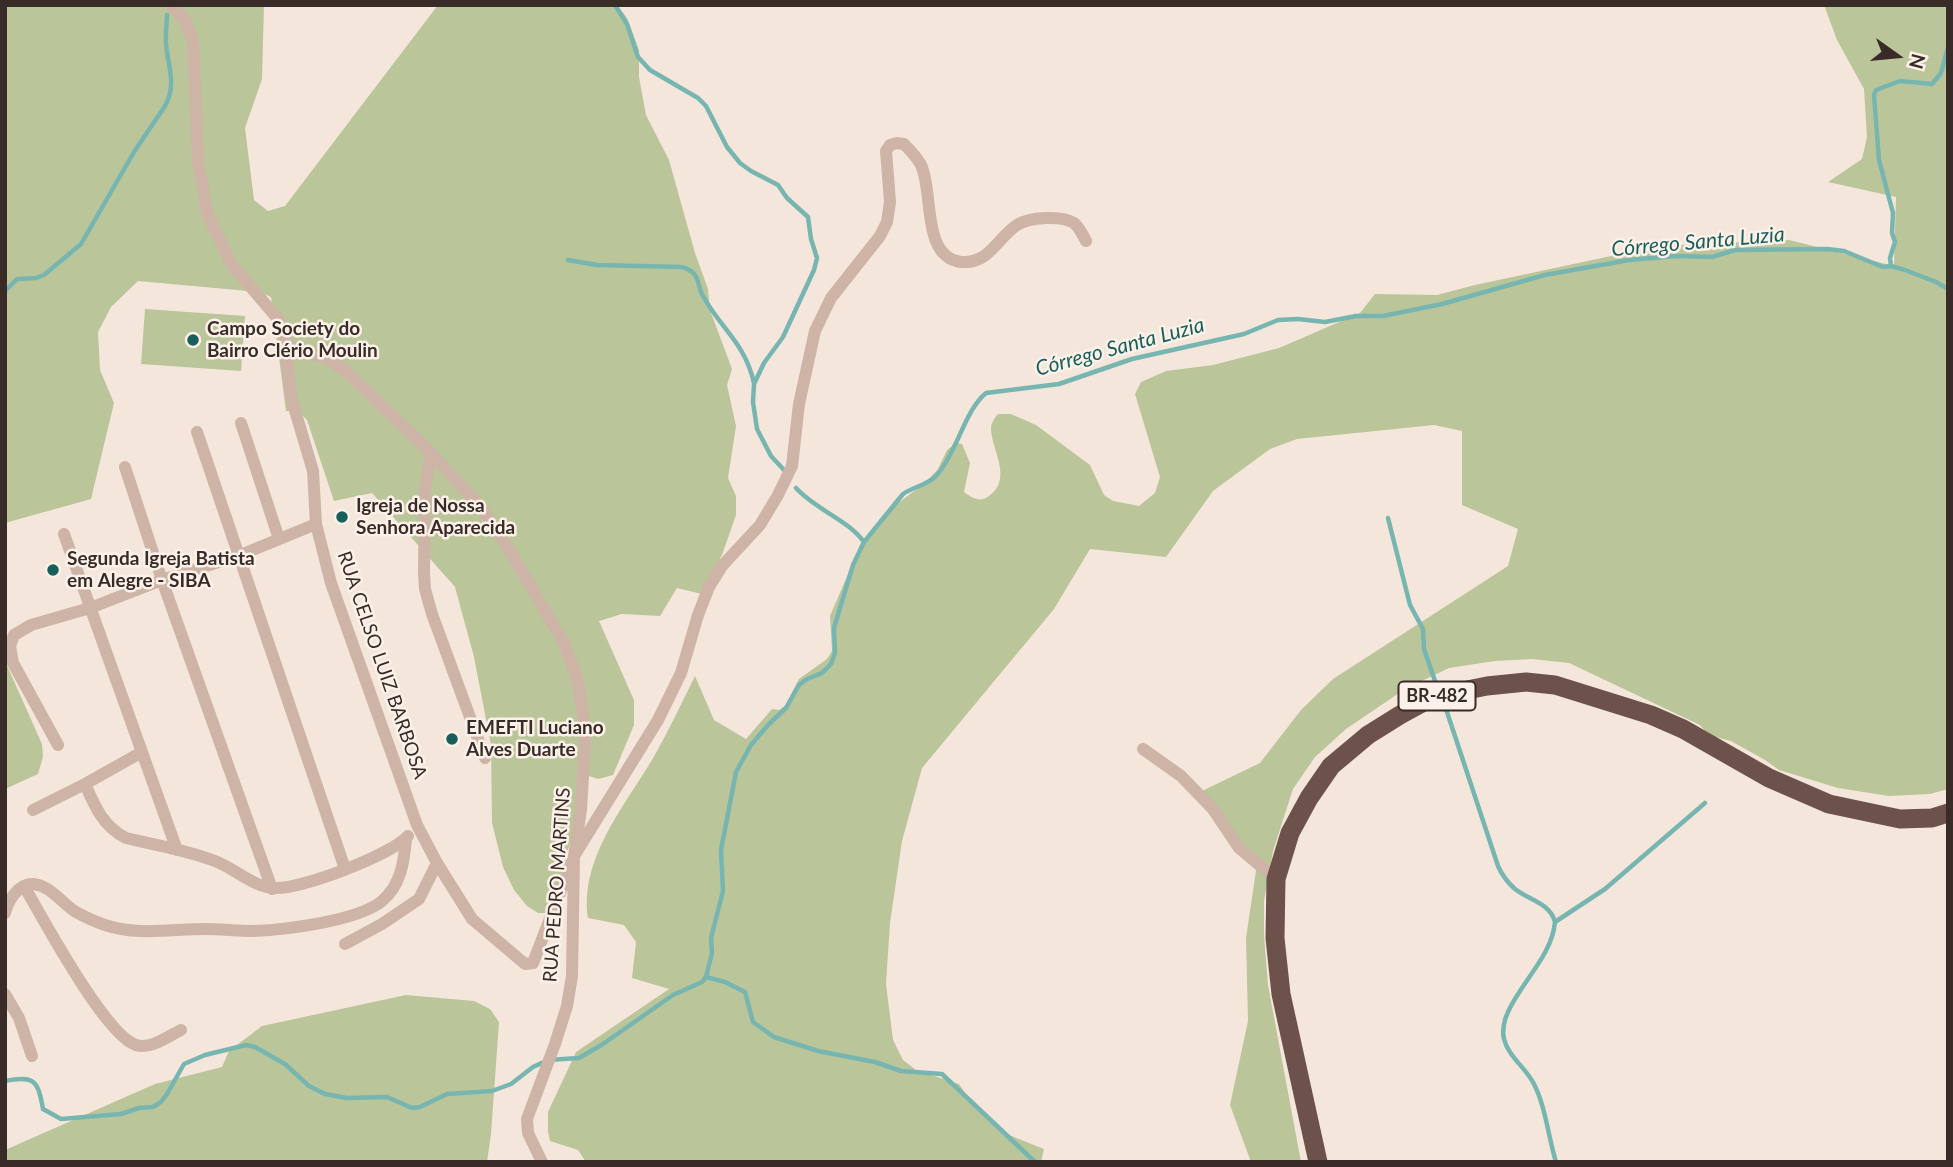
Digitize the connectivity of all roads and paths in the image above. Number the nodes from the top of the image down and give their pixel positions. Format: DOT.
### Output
graph roads {
  1 [pos="172,5"];
  2 [pos="1086,241"];
  3 [pos="286,344"];
  4 [pos="241,423"];
  5 [pos="197,432"];
  6 [pos="431,453"];
  7 [pos="125,467"];
  8 [pos="316,524"];
  9 [pos="64,534"];
  10 [pos="279,539"];
  11 [pos="238,556"];
  12 [pos="162,580"];
  13 [pos="90,608"];
  14 [pos="58,745"];
  15 [pos="1143,749"];
  16 [pos="142,752"];
  17 [pos="485,758"];
  18 [pos="85,784"];
  19 [pos="33,810"];
  20 [pos="1948,813"];
  21 [pos="417,825"];
  22 [pos="406,839"];
  23 [pos="177,850"];
  24 [pos="574,856"];
  25 [pos="437,863"];
  26 [pos="345,869"];
  27 [pos="1276,880"];
  28 [pos="24,886"];
  29 [pos="272,888"];
  30 [pos="5,913"];
  31 [pos="345,944"];
  32 [pos="5,993"];
  33 [pos="181,1030"];
  34 [pos="32,1056"];
  35 [pos="542,1162"];
  36 [pos="1318,1162"];
  1 -- 3 [label="street, RUA CELSO LUIZ BARBOSA"];
  2 -- 24 [label="street"];
  3 -- 6 [label="street, RUA PEDRO MARTINS"];
  3 -- 8 [label="street, RUA CELSO LUIZ BARBOSA"];
  4 -- 10 [label="street"];
  5 -- 11 [label="street"];
  6 -- 17 [label="street"];
  6 -- 24 [label="street, RUA PEDRO MARTINS"];
  7 -- 12 [label="street"];
  8 -- 10 [label="street"];
  8 -- 21 [label="street, RUA CELSO LUIZ BARBOSA"];
  9 -- 13 [label="street"];
  10 -- 11 [label="street"];
  11 -- 12 [label="street"];
  11 -- 26 [label="street"];
  12 -- 13 [label="street"];
  12 -- 29 [label="street"];
  13 -- 14 [label="street"];
  13 -- 16 [label="street"];
  15 -- 27 [label="street"];
  16 -- 18 [label="street"];
  16 -- 23 [label="street"];
  18 -- 19 [label="street"];
  18 -- 23 [label="street"];
  20 -- 27 [label="highway, BR-482"];
  21 -- 22 [label="street"];
  21 -- 25 [label="street, RUA CELSO LUIZ BARBOSA"];
  22 -- 26 [label="street"];
  22 -- 28 [label="street"];
  23 -- 29 [label="street"];
  24 -- 25 [label="street, RUA CELSO LUIZ BARBOSA"];
  24 -- 35 [label="street, RUA PEDRO MARTINS"];
  25 -- 31 [label="street"];
  26 -- 29 [label="street"];
  27 -- 36 [label="highway, BR-482"];
  28 -- 30 [label="street"];
  28 -- 33 [label="street"];
  32 -- 34 [label="street"];
}
